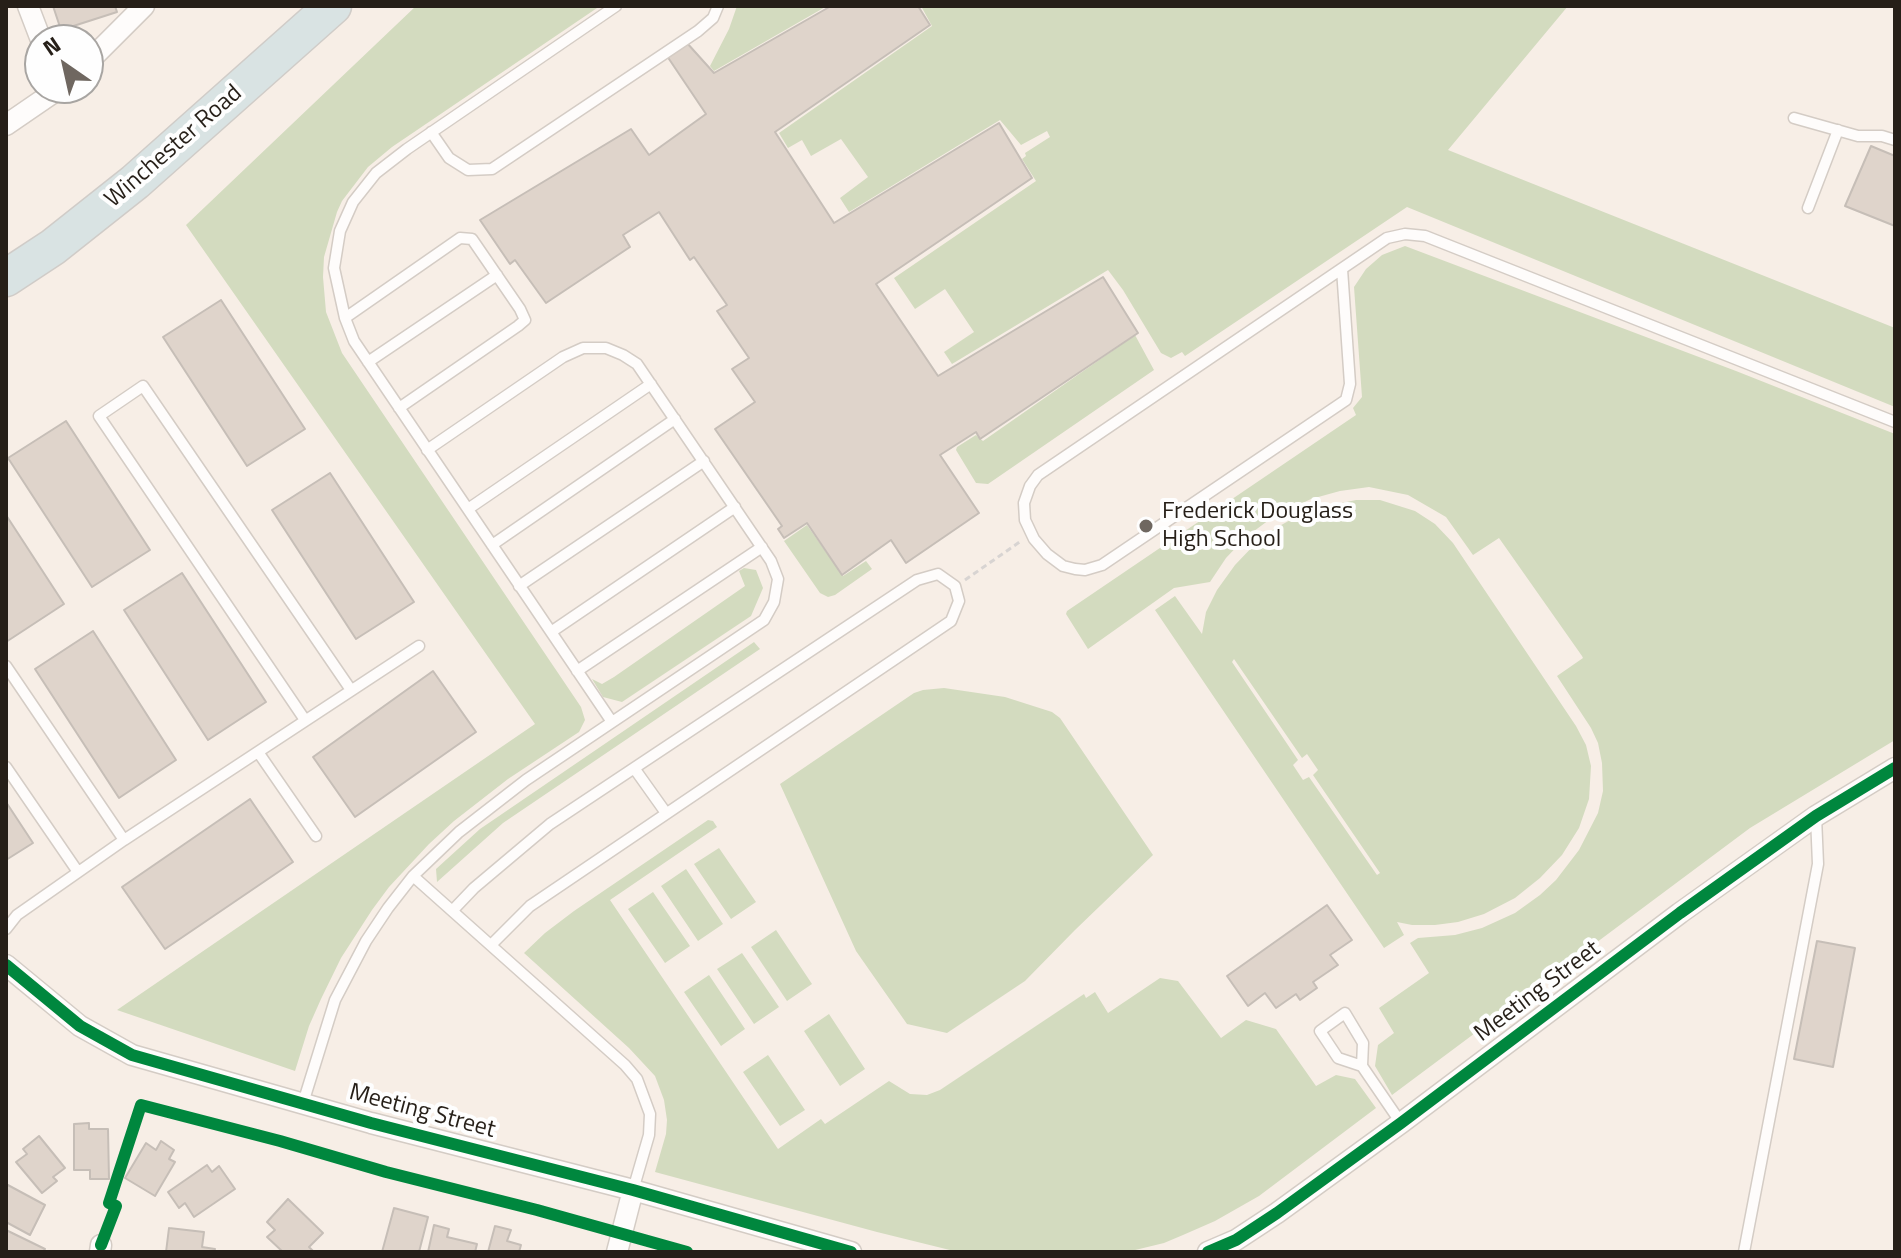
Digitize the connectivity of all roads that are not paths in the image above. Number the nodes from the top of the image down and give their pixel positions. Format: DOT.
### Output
graph roads {
  1 [pos="144,6"];
  2 [pos="333,6"];
  3 [pos="616,6"];
  4 [pos="718,6"];
  5 [pos="104,46"];
  6 [pos="36,104"];
  7 [pos="1794,118"];
  8 [pos="6,125"];
  9 [pos="1838,130"];
  10 [pos="431,132"];
  11 [pos="1895,140"];
  12 [pos="1808,208"];
  13 [pos="1342,269"];
  14 [pos="497,275"];
  15 [pos="6,278"];
  16 [pos="345,318"];
  17 [pos="368,362"];
  18 [pos="651,384"];
  19 [pos="399,408"];
  20 [pos="675,419"];
  21 [pos="1895,422"];
  22 [pos="427,450"];
  23 [pos="704,461"];
  24 [pos="735,507"];
  25 [pos="468,509"];
  26 [pos="492,545"];
  27 [pos="762,547"];
  28 [pos="519,586"];
  29 [pos="551,632"];
  30 [pos="419,646"];
  31 [pos="6,666"];
  32 [pos="577,671"];
  33 [pos="351,690"];
  34 [pos="305,720"];
  35 [pos="612,722"];
  36 [pos="258,752"];
  37 [pos="6,767"];
  38 [pos="634,768"];
  39 [pos="1895,768"];
  40 [pos="666,813"];
  41 [pos="1816,816"];
  42 [pos="316,836"];
  43 [pos="124,840"];
  44 [pos="78,872"];
  45 [pos="413,876"];
  46 [pos="453,910"];
  47 [pos="6,929"];
  48 [pos="491,945"];
  49 [pos="6,965"];
  50 [pos="1362,1066"];
  51 [pos="303,1103"];
  52 [pos="1401,1123"];
  53 [pos="633,1190"];
  54 [pos="617,1252"];
  55 [pos="851,1252"];
  56 [pos="1208,1252"];
  57 [pos="1744,1252"];
  1 -- 5 [label="street"];
  2 -- 15 [label="highway, Winchester Road"];
  3 -- 10 [label="lane"];
  4 -- 10 [label="lane"];
  6 -- 8 [label="street"];
  7 -- 9 [label="lane"];
  9 -- 11 [label="lane"];
  9 -- 12 [label="lane"];
  10 -- 16 [label="lane"];
  13 -- 13 [label="lane"];
  13 -- 21 [label="lane"];
  14 -- 16 [label="lane"];
  14 -- 17 [label="lane"];
  14 -- 19 [label="lane"];
  16 -- 17 [label="lane"];
  17 -- 19 [label="lane"];
  18 -- 20 [label="lane"];
  18 -- 22 [label="lane"];
  18 -- 25 [label="lane"];
  19 -- 22 [label="lane"];
  20 -- 23 [label="lane"];
  20 -- 26 [label="lane"];
  22 -- 25 [label="lane"];
  23 -- 24 [label="lane"];
  23 -- 28 [label="lane"];
  24 -- 27 [label="lane"];
  24 -- 29 [label="lane"];
  25 -- 26 [label="lane"];
  26 -- 28 [label="lane"];
  27 -- 32 [label="lane"];
  27 -- 35 [label="lane"];
  28 -- 29 [label="lane"];
  29 -- 32 [label="lane"];
  30 -- 33 [label="lane"];
  31 -- 43 [label="lane"];
  32 -- 35 [label="lane"];
  33 -- 34 [label="lane"];
  33 -- 34 [label="lane"];
  34 -- 36 [label="lane"];
  35 -- 45 [label="lane"];
  36 -- 42 [label="lane"];
  36 -- 43 [label="lane"];
  37 -- 44 [label="lane"];
  38 -- 40 [label="lane"];
  38 -- 40 [label="lane"];
  38 -- 46 [label="lane"];
  39 -- 41 [label="street, Meeting Street"];
  40 -- 48 [label="lane"];
  41 -- 52 [label="street, Meeting Street"];
  41 -- 57 [label="lane"];
  43 -- 44 [label="lane"];
  44 -- 47 [label="lane"];
  45 -- 46 [label="lane"];
  45 -- 51 [label="lane"];
  46 -- 48 [label="lane"];
  48 -- 53 [label="lane"];
  49 -- 51 [label="street, Meeting Street"];
  50 -- 50 [label="lane"];
  50 -- 52 [label="lane"];
  51 -- 53 [label="street, Meeting Street"];
  52 -- 56 [label="street, Meeting Street"];
  53 -- 54 [label="street"];
  53 -- 55 [label="street, Meeting Street"];
}
